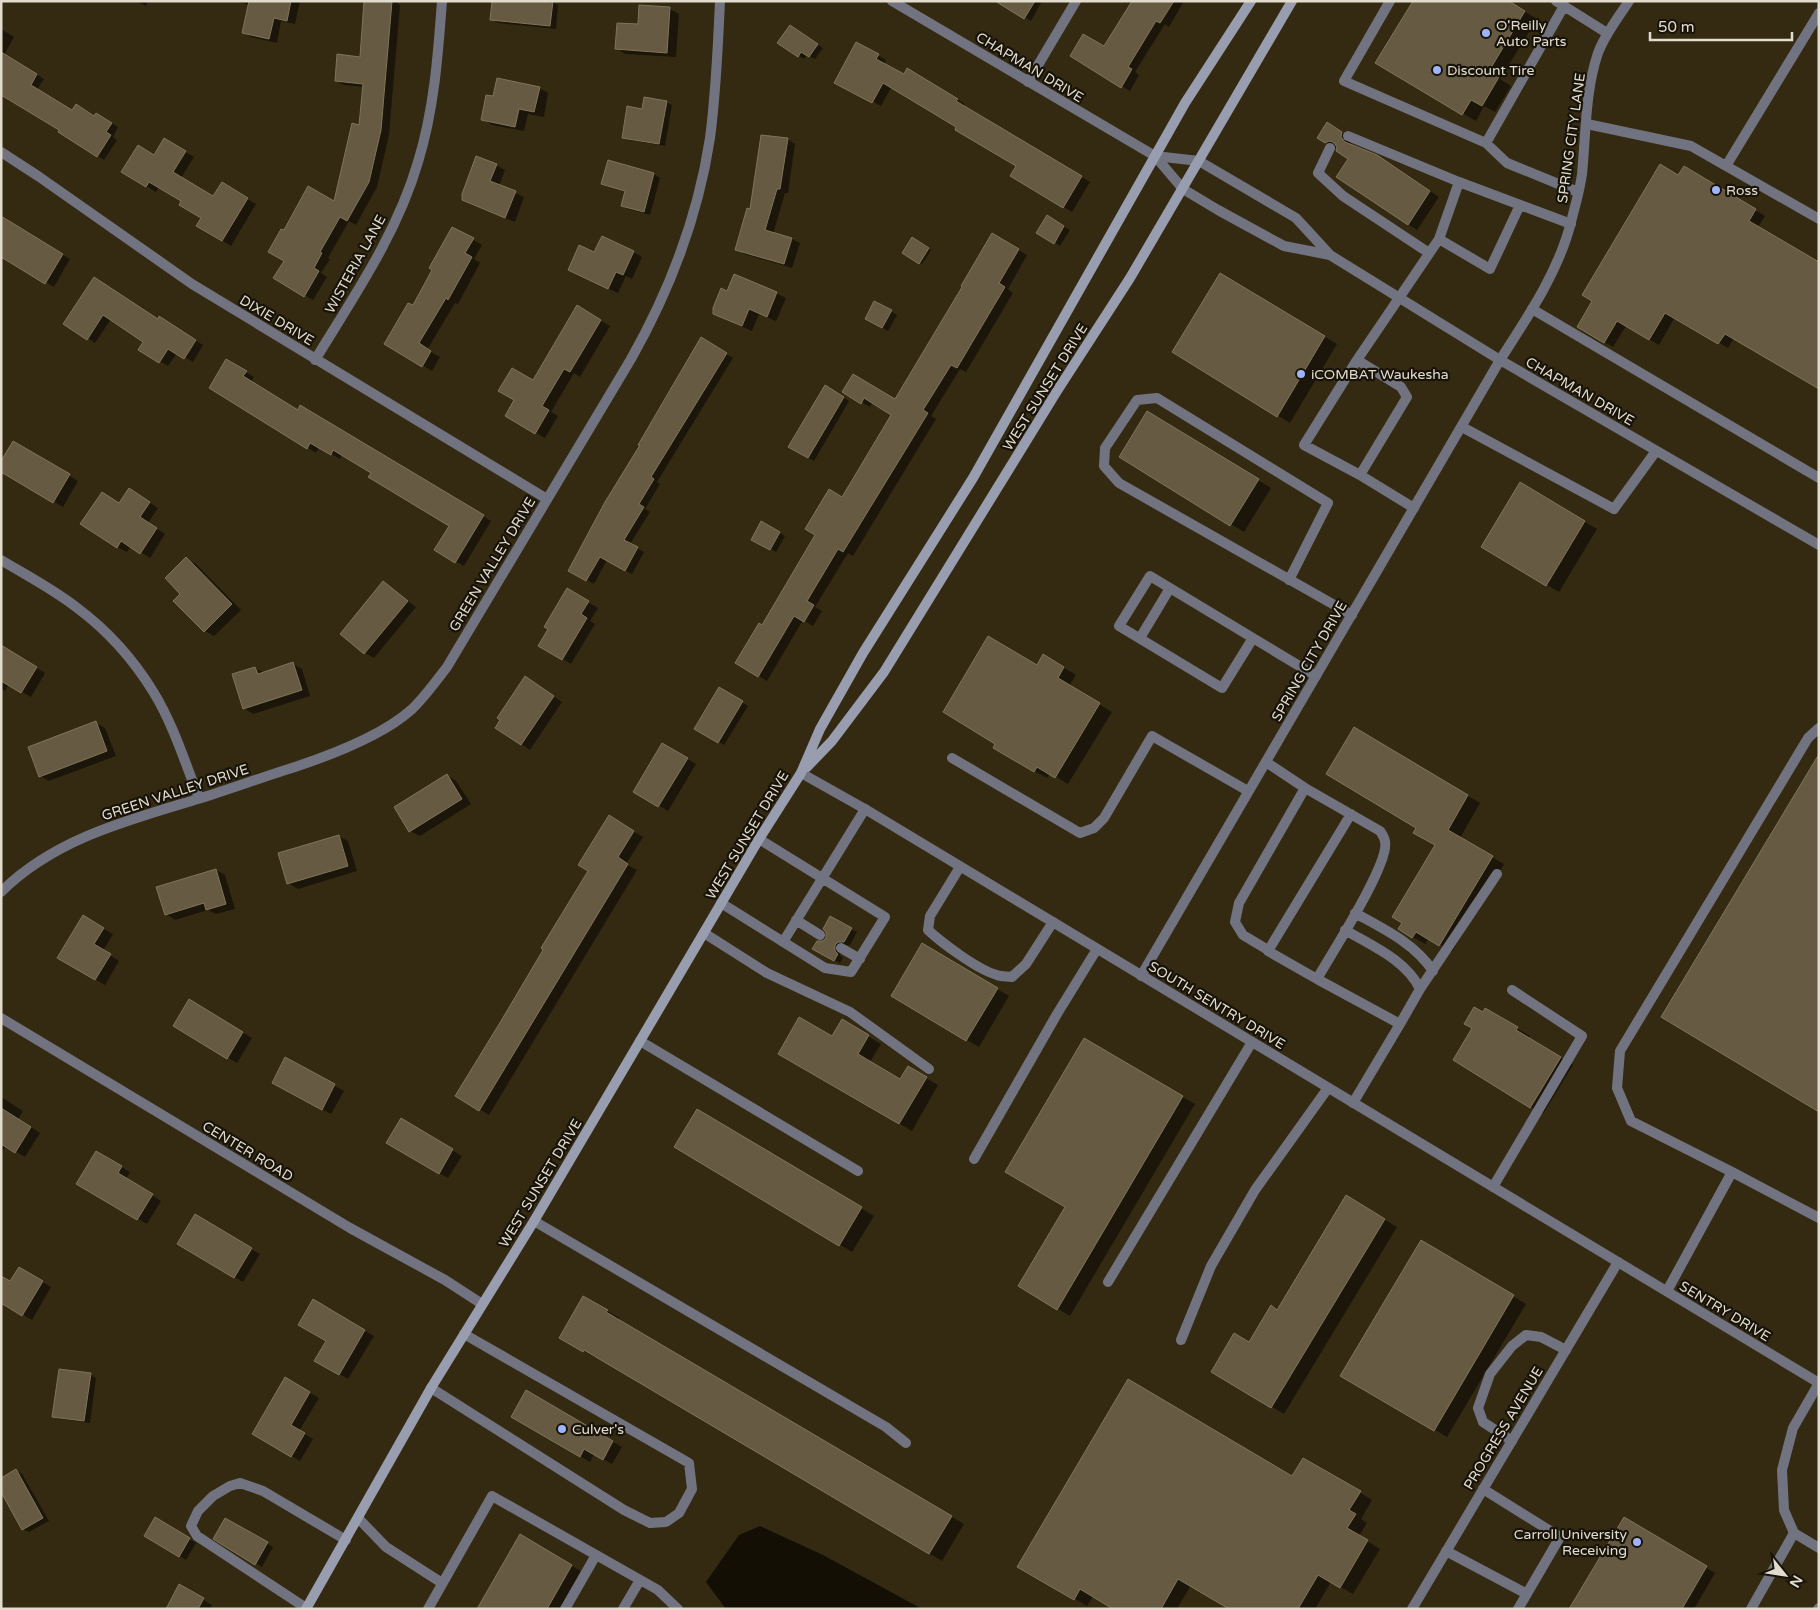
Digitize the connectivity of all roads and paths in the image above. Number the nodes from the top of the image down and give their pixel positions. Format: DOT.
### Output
graph roads {
  1 [pos="442,1"];
  2 [pos="720,1"];
  3 [pos="892,1"];
  4 [pos="1076,1"];
  5 [pos="1251,1"];
  6 [pos="1292,1"];
  7 [pos="1390,1"];
  8 [pos="1629,1"];
  9 [pos="904,4"];
  10 [pos="1560,4"];
  11 [pos="1819,13"];
  12 [pos="1607,33"];
  13 [pos="1028,82"];
  14 [pos="1587,124"];
  15 [pos="1348,136"];
  16 [pos="1486,143"];
  17 [pos="1330,148"];
  18 [pos="1,152"];
  19 [pos="1155,156"];
  20 [pos="1199,161"];
  21 [pos="1726,166"];
  22 [pos="1459,182"];
  23 [pos="1183,189"];
  24 [pos="1578,192"];
  25 [pos="1520,205"];
  26 [pos="1819,219"];
  27 [pos="1571,224"];
  28 [pos="1439,239"];
  29 [pos="1429,253"];
  30 [pos="1330,255"];
  31 [pos="1398,297"];
  32 [pos="1532,309"];
  33 [pos="315,360"];
  34 [pos="1357,360"];
  35 [pos="1500,360"];
  36 [pos="1462,427"];
  37 [pos="1656,451"];
  38 [pos="1360,475"];
  39 [pos="1819,478"];
  40 [pos="547,499"];
  41 [pos="1414,508"];
  42 [pos="1819,545"];
  43 [pos="1,560"];
  44 [pos="1289,580"];
  45 [pos="1170,588"];
  46 [pos="1352,615"];
  47 [pos="1140,638"];
  48 [pos="1253,638"];
  49 [pos="1316,676"];
  50 [pos="1819,728"];
  51 [pos="952,758"];
  52 [pos="1266,762"];
  53 [pos="801,773"];
  54 [pos="1305,788"];
  55 [pos="1248,791"];
  56 [pos="199,798"];
  57 [pos="864,809"];
  58 [pos="1351,814"];
  59 [pos="760,839"];
  60 [pos="960,867"];
  61 [pos="1497,874"];
  62 [pos="822,878"];
  63 [pos="1,892"];
  64 [pos="721,903"];
  65 [pos="1355,913"];
  66 [pos="796,920"];
  67 [pos="1053,922"];
  68 [pos="1345,930"];
  69 [pos="704,933"];
  70 [pos="820,935"];
  71 [pos="783,942"];
  72 [pos="841,948"];
  73 [pos="1097,949"];
  74 [pos="1268,950"];
  75 [pos="860,959"];
  76 [pos="1434,971"];
  77 [pos="1141,976"];
  78 [pos="1317,979"];
  79 [pos="1420,989"];
  80 [pos="1512,990"];
  81 [pos="1,1018"];
  82 [pos="1400,1024"];
  83 [pos="640,1041"];
  84 [pos="1252,1042"];
  85 [pos="929,1069"];
  86 [pos="1328,1088"];
  87 [pos="1353,1103"];
  88 [pos="974,1159"];
  89 [pos="858,1171"];
  90 [pos="1732,1172"];
  91 [pos="1493,1187"];
  92 [pos="1819,1218"];
  93 [pos="534,1221"];
  94 [pos="1618,1262"];
  95 [pos="1108,1282"];
  96 [pos="1667,1291"];
  97 [pos="482,1304"];
  98 [pos="464,1334"];
  99 [pos="1181,1340"];
  100 [pos="1566,1350"];
  101 [pos="1819,1383"];
  102 [pos="431,1388"];
  103 [pos="1512,1441"];
  104 [pos="906,1443"];
  105 [pos="1483,1489"];
  106 [pos="358,1518"];
  107 [pos="1794,1533"];
  108 [pos="346,1540"];
  109 [pos="1819,1548"];
  110 [pos="1446,1551"];
  111 [pos="596,1555"];
  112 [pos="640,1580"];
  113 [pos="442,1583"];
  114 [pos="1527,1594"];
  115 [pos="306,1609"];
  116 [pos="428,1609"];
  117 [pos="565,1609"];
  118 [pos="623,1609"];
  119 [pos="678,1609"];
  120 [pos="1412,1609"];
  121 [pos="1518,1609"];
  122 [pos="1751,1609"];
  1 -- 33 [label="street, WISTERIA LANE"];
  2 -- 40 [label="street, GREEN VALLEY DRIVE"];
  3 -- 9 [label="street, CHAPMAN DRIVE"];
  4 -- 13 [label="street"];
  5 -- 19 [label="main road, WEST SUNSET DRIVE"];
  6 -- 20 [label="main road, WEST SUNSET DRIVE"];
  7 -- 16 [label="street"];
  8 -- 12 [label="street, SPRING CITY LANE"];
  9 -- 13 [label="street, CHAPMAN DRIVE"];
  10 -- 12 [label="street"];
  10 -- 16 [label="street"];
  11 -- 21 [label="street"];
  12 -- 14 [label="street, SPRING CITY LANE"];
  13 -- 19 [label="street, CHAPMAN DRIVE"];
  14 -- 21 [label="street"];
  14 -- 24 [label="street, SPRING CITY LANE"];
  15 -- 22 [label="street"];
  16 -- 24 [label="street"];
  17 -- 29 [label="street"];
  18 -- 33 [label="street, DIXIE DRIVE"];
  19 -- 20 [label="street, CHAPMAN DRIVE"];
  19 -- 23 [label="street, CHAPMAN DRIVE"];
  19 -- 53 [label="main road, WEST SUNSET DRIVE"];
  20 -- 23 [label="main road, WEST SUNSET DRIVE"];
  20 -- 30 [label="street, CHAPMAN DRIVE"];
  21 -- 26 [label="street"];
  22 -- 25 [label="street"];
  22 -- 28 [label="street"];
  23 -- 30 [label="street, CHAPMAN DRIVE"];
  23 -- 53 [label="main road, WEST SUNSET DRIVE"];
  24 -- 27 [label="street, SPRING CITY LANE"];
  25 -- 27 [label="street"];
  25 -- 28 [label="street"];
  27 -- 32 [label="street, SPRING CITY LANE"];
  28 -- 29 [label="street"];
  29 -- 31 [label="street"];
  30 -- 31 [label="street, CHAPMAN DRIVE"];
  31 -- 34 [label="street"];
  31 -- 35 [label="street, CHAPMAN DRIVE"];
  32 -- 35 [label="street, SPRING CITY LANE"];
  32 -- 39 [label="street"];
  33 -- 40 [label="street, DIXIE DRIVE"];
  34 -- 38 [label="street"];
  34 -- 38 [label="street"];
  35 -- 36 [label="street, SPRING CITY DRIVE"];
  35 -- 37 [label="street, CHAPMAN DRIVE"];
  36 -- 37 [label="street"];
  36 -- 41 [label="street, SPRING CITY DRIVE"];
  37 -- 42 [label="street, CHAPMAN DRIVE"];
  38 -- 41 [label="street"];
  40 -- 56 [label="street, GREEN VALLEY DRIVE"];
  41 -- 46 [label="street, SPRING CITY DRIVE"];
  43 -- 56 [label="street"];
  44 -- 44 [label="street"];
  44 -- 46 [label="street"];
  45 -- 47 [label="street"];
  45 -- 47 [label="street"];
  45 -- 48 [label="street"];
  46 -- 49 [label="street, SPRING CITY DRIVE"];
  47 -- 48 [label="street"];
  48 -- 49 [label="street"];
  49 -- 52 [label="street, SPRING CITY DRIVE"];
  50 -- 90 [label="street"];
  51 -- 55 [label="street"];
  52 -- 54 [label="street"];
  52 -- 55 [label="street, SPRING CITY DRIVE"];
  53 -- 57 [label="street, SOUTH SENTRY DRIVE"];
  53 -- 59 [label="main road, WEST SUNSET DRIVE"];
  54 -- 58 [label="street"];
  54 -- 74 [label="street"];
  55 -- 77 [label="street, SPRING CITY DRIVE"];
  56 -- 63 [label="street, GREEN VALLEY DRIVE"];
  57 -- 60 [label="street, SOUTH SENTRY DRIVE"];
  57 -- 62 [label="street"];
  58 -- 65 [label="street"];
  58 -- 74 [label="street"];
  59 -- 62 [label="street"];
  59 -- 64 [label="main road, WEST SUNSET DRIVE"];
  60 -- 67 [label="street, SOUTH SENTRY DRIVE"];
  60 -- 67 [label="street"];
  61 -- 76 [label="street"];
  62 -- 66 [label="street"];
  62 -- 75 [label="street"];
  64 -- 69 [label="main road, WEST SUNSET DRIVE"];
  64 -- 71 [label="street"];
  65 -- 68 [label="street"];
  65 -- 76 [label="street"];
  66 -- 70 [label="street"];
  66 -- 71 [label="street"];
  67 -- 73 [label="street, SOUTH SENTRY DRIVE"];
  68 -- 78 [label="street"];
  68 -- 79 [label="street"];
  69 -- 83 [label="main road, WEST SUNSET DRIVE"];
  69 -- 85 [label="street"];
  71 -- 75 [label="street"];
  72 -- 75 [label="street"];
  73 -- 77 [label="street, SOUTH SENTRY DRIVE"];
  73 -- 88 [label="street"];
  74 -- 78 [label="street"];
  76 -- 79 [label="street"];
  77 -- 84 [label="street, SOUTH SENTRY DRIVE"];
  78 -- 82 [label="street"];
  79 -- 82 [label="street"];
  80 -- 91 [label="street"];
  81 -- 97 [label="street, CENTER ROAD"];
  82 -- 87 [label="street"];
  83 -- 89 [label="street"];
  83 -- 93 [label="main road, WEST SUNSET DRIVE"];
  84 -- 86 [label="street, SOUTH SENTRY DRIVE"];
  84 -- 95 [label="street"];
  86 -- 87 [label="street, SOUTH SENTRY DRIVE"];
  86 -- 99 [label="street"];
  87 -- 91 [label="street, SOUTH SENTRY DRIVE"];
  90 -- 92 [label="street"];
  90 -- 96 [label="street"];
  91 -- 94 [label="street, SOUTH SENTRY DRIVE"];
  93 -- 97 [label="main road, WEST SUNSET DRIVE"];
  93 -- 104 [label="street"];
  94 -- 96 [label="street, SENTRY DRIVE"];
  94 -- 100 [label="street, PROGRESS AVENUE"];
  96 -- 101 [label="street, SENTRY DRIVE"];
  97 -- 98 [label="main road, WEST SUNSET DRIVE"];
  98 -- 102 [label="main road, WEST SUNSET DRIVE"];
  98 -- 102 [label="street"];
  100 -- 103 [label="street, PROGRESS AVENUE"];
  100 -- 103 [label="street"];
  101 -- 107 [label="street"];
  102 -- 106 [label="main road, WEST SUNSET DRIVE"];
  103 -- 105 [label="street, PROGRESS AVENUE"];
  105 -- 110 [label="street, PROGRESS AVENUE"];
  105 -- 114 [label="street"];
  106 -- 108 [label="main road, WEST SUNSET DRIVE"];
  106 -- 113 [label="street"];
  107 -- 109 [label="street"];
  107 -- 122 [label="street"];
  108 -- 115 [label="main road, WEST SUNSET DRIVE"];
  108 -- 115 [label="street"];
  110 -- 114 [label="street"];
  110 -- 120 [label="street, PROGRESS AVENUE"];
  111 -- 112 [label="street"];
  111 -- 113 [label="street"];
  111 -- 117 [label="street"];
  112 -- 118 [label="street"];
  112 -- 119 [label="street"];
  113 -- 116 [label="street"];
  114 -- 121 [label="street"];
}
